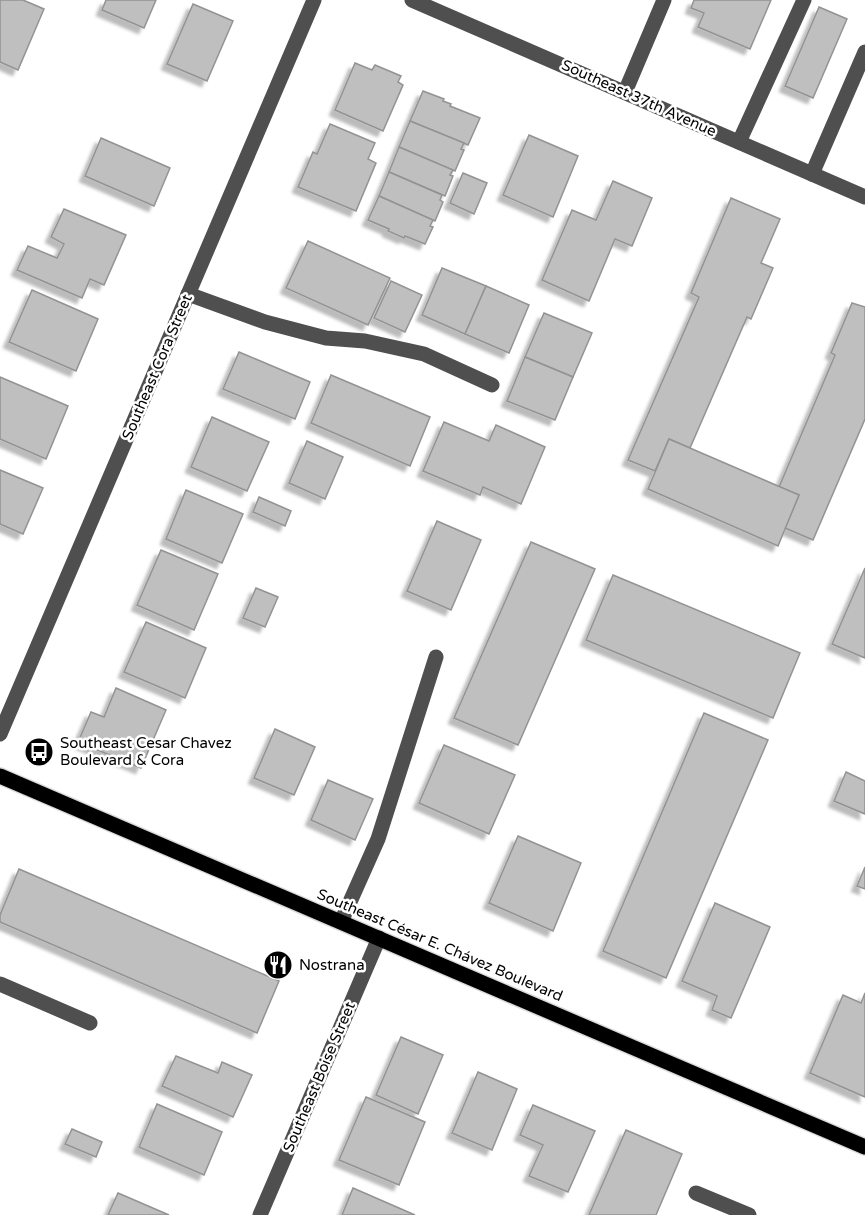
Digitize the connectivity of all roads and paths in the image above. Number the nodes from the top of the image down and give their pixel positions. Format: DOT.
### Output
graph roads {
  1 [pos="314,0"];
  2 [pos="412,0"];
  3 [pos="664,0"];
  4 [pos="804,0"];
  5 [pos="865,52"];
  6 [pos="625,92"];
  7 [pos="739,142"];
  8 [pos="812,174"];
  9 [pos="865,197"];
  10 [pos="188,294"];
  11 [pos="492,385"];
  12 [pos="436,657"];
  13 [pos="0,734"];
  14 [pos="0,776"];
  15 [pos="342,922"];
  16 [pos="379,938"];
  17 [pos="0,984"];
  18 [pos="90,1023"];
  19 [pos="865,1147"];
  20 [pos="696,1192"];
  21 [pos="260,1215"];
  22 [pos="749,1215"];
  1 -- 10 [label="street, Southeast Cora Street"];
  2 -- 6 [label="street, Southeast 37th Avenue"];
  3 -- 6 [label="street"];
  4 -- 7 [label="street"];
  5 -- 8 [label="street"];
  6 -- 7 [label="street, Southeast 37th Avenue"];
  7 -- 8 [label="street, Southeast 37th Avenue"];
  8 -- 9 [label="street, Southeast 37th Avenue"];
  10 -- 11 [label="street"];
  10 -- 13 [label="street, Southeast Cora Street"];
  12 -- 15 [label="street"];
  14 -- 15 [label="main road, Southeast César E. Chávez Boulevard"];
  15 -- 16 [label="main road, Southeast César E. Chávez Boulevard"];
  16 -- 19 [label="main road, Southeast César E. Chávez Boulevard"];
  16 -- 21 [label="street, Southeast Boise Street"];
  17 -- 18 [label="street"];
  20 -- 22 [label="street"];
}
